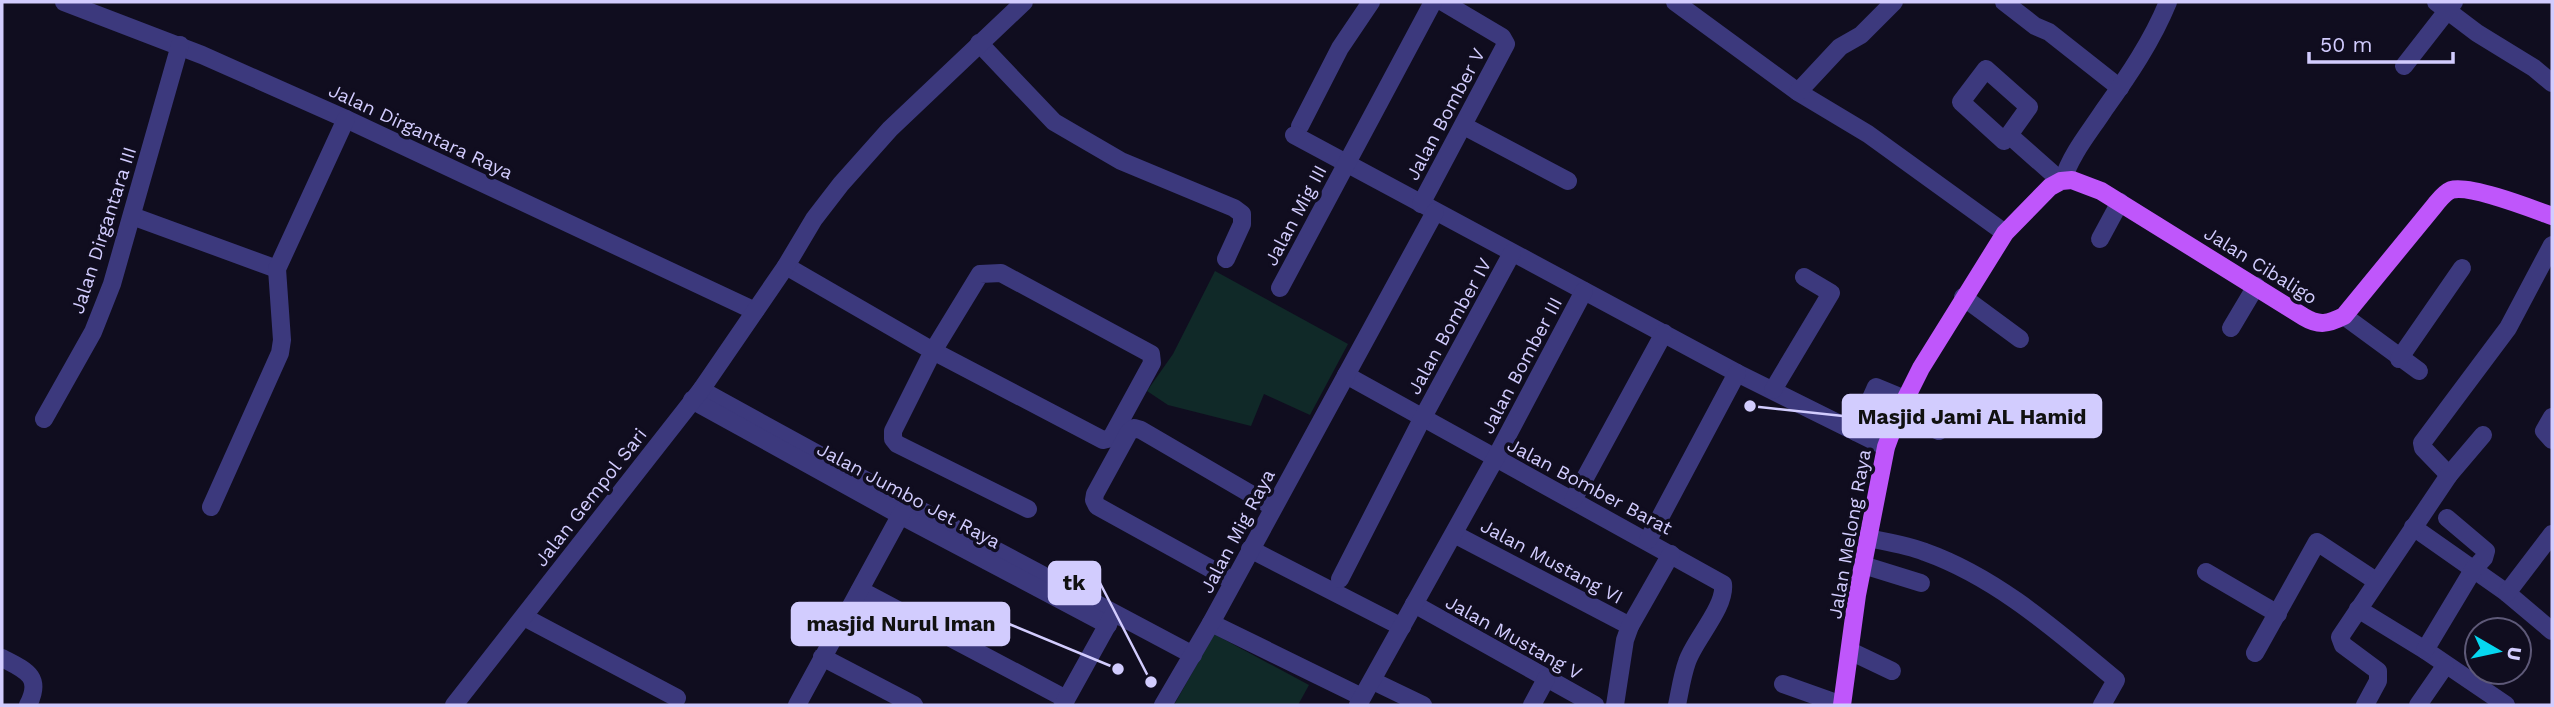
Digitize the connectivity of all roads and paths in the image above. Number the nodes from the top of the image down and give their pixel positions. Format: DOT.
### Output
graph roads {
  1 [pos="64,2"];
  2 [pos="1024,2"];
  3 [pos="1371,2"];
  4 [pos="1433,2"];
  5 [pos="1443,2"];
  6 [pos="1675,2"];
  7 [pos="1893,2"];
  8 [pos="2004,2"];
  9 [pos="2168,2"];
  10 [pos="2446,5"];
  11 [pos="979,43"];
  12 [pos="180,45"];
  13 [pos="2404,66"];
  14 [pos="2552,83"];
  15 [pos="2120,88"];
  16 [pos="1798,92"];
  17 [pos="346,119"];
  18 [pos="1464,126"];
  19 [pos="2008,135"];
  20 [pos="1348,162"];
  21 [pos="2062,180"];
  22 [pos="1568,181"];
  23 [pos="2120,202"];
  24 [pos="1428,208"];
  25 [pos="132,216"];
  26 [pos="2552,216"];
  27 [pos="2005,233"];
  28 [pos="2100,239"];
  29 [pos="2552,244"];
  30 [pos="1512,253"];
  31 [pos="1226,260"];
  32 [pos="786,266"];
  33 [pos="2462,268"];
  34 [pos="277,269"];
  35 [pos="1804,277"];
  36 [pos="2256,286"];
  37 [pos="1280,288"];
  38 [pos="1584,291"];
  39 [pos="1963,297"];
  40 [pos="755,311"];
  41 [pos="2344,316"];
  42 [pos="2231,328"];
  43 [pos="1664,333"];
  44 [pos="2020,340"];
  45 [pos="933,351"];
  46 [pos="2399,359"];
  47 [pos="2419,371"];
  48 [pos="1737,373"];
  49 [pos="1346,375"];
  50 [pos="1773,390"];
  51 [pos="697,395"];
  52 [pos="1902,405"];
  53 [pos="2552,417"];
  54 [pos="44,419"];
  55 [pos="1422,419"];
  56 [pos="1939,431"];
  57 [pos="1856,432"];
  58 [pos="2483,435"];
  59 [pos="2552,439"];
  60 [pos="1886,447"];
  61 [pos="1495,459"];
  62 [pos="2449,475"];
  63 [pos="1573,500"];
  64 [pos="211,507"];
  65 [pos="1273,507"];
  66 [pos="903,509"];
  67 [pos="1028,509"];
  68 [pos="2447,518"];
  69 [pos="2413,527"];
  70 [pos="1454,534"];
  71 [pos="2552,534"];
  72 [pos="1868,538"];
  73 [pos="1648,540"];
  74 [pos="1250,549"];
  75 [pos="1671,554"];
  76 [pos="1863,565"];
  77 [pos="2473,570"];
  78 [pos="2206,572"];
  79 [pos="1340,579"];
  80 [pos="1233,580"];
  81 [pos="2376,581"];
  82 [pos="1921,583"];
  83 [pos="860,590"];
  84 [pos="2507,593"];
  85 [pos="1414,604"];
  86 [pos="2358,609"];
  87 [pos="2278,614"];
  88 [pos="524,618"];
  89 [pos="1111,618"];
  90 [pos="1211,623"];
  91 [pos="1630,626"];
  92 [pos="1402,627"];
  93 [pos="2552,631"];
  94 [pos="2425,650"];
  95 [pos="1850,651"];
  96 [pos="2255,653"];
  97 [pos="1193,655"];
  98 [pos="822,657"];
  99 [pos="2,658"];
  100 [pos="2445,666"];
  101 [pos="1892,671"];
  102 [pos="1546,679"];
  103 [pos="1373,681"];
  104 [pos="1783,684"];
  105 [pos="677,698"];
  106 [pos="1360,701"];
  107 [pos="1065,702"];
  108 [pos="28,705"];
  109 [pos="454,705"];
  110 [pos="797,705"];
  111 [pos="914,705"];
  112 [pos="1163,705"];
  113 [pos="1423,705"];
  114 [pos="1532,705"];
  115 [pos="1594,705"];
  116 [pos="1615,705"];
  117 [pos="1677,705"];
  118 [pos="1842,705"];
  119 [pos="2102,705"];
  120 [pos="2365,705"];
  121 [pos="2418,705"];
  122 [pos="2506,705"];
  1 -- 12 [label="street, Jalan Dirgantara Raya"];
  2 -- 11 [label="street, Jalan Gempol Sari"];
  3 -- 20 [label="street"];
  4 -- 20 [label="street, Jalan Mig III"];
  5 -- 18 [label="street, Jalan Bomber V"];
  6 -- 16 [label="street"];
  7 -- 16 [label="street"];
  8 -- 15 [label="street"];
  9 -- 15 [label="street"];
  10 -- 13 [label="street"];
  10 -- 14 [label="street"];
  11 -- 31 [label="street"];
  11 -- 32 [label="street, Jalan Gempol Sari"];
  12 -- 17 [label="street, Jalan Dirgantara Raya"];
  12 -- 25 [label="street, Jalan Dirgantara III"];
  15 -- 21 [label="street"];
  16 -- 27 [label="street"];
  17 -- 34 [label="street"];
  17 -- 40 [label="street, Jalan Dirgantara Raya"];
  18 -- 22 [label="street"];
  18 -- 24 [label="street, Jalan Bomber V"];
  19 -- 21 [label="street"];
  20 -- 24 [label="street"];
  20 -- 37 [label="street, Jalan Mig III"];
  21 -- 23 [label="main road, Jalan Cibaligo"];
  21 -- 27 [label="main road"];
  23 -- 28 [label="street"];
  23 -- 36 [label="main road, Jalan Cibaligo"];
  24 -- 30 [label="street"];
  24 -- 49 [label="street, Jalan Bomber V"];
  25 -- 34 [label="street"];
  25 -- 54 [label="street, Jalan Dirgantara III"];
  26 -- 41 [label="main road"];
  27 -- 39 [label="main road, Jalan Melong Raya"];
  29 -- 62 [label="street"];
  30 -- 38 [label="street"];
  30 -- 55 [label="street, Jalan Bomber IV"];
  32 -- 40 [label="street, Jalan Gempol Sari"];
  32 -- 45 [label="street"];
  33 -- 46 [label="street"];
  34 -- 64 [label="street"];
  35 -- 50 [label="street"];
  36 -- 41 [label="main road, Jalan Cibaligo"];
  36 -- 42 [label="street"];
  38 -- 43 [label="street"];
  38 -- 61 [label="street, Jalan Bomber III"];
  39 -- 44 [label="street"];
  39 -- 52 [label="main road, Jalan Melong Raya"];
  40 -- 51 [label="street, Jalan Gempol Sari"];
  41 -- 46 [label="street"];
  43 -- 48 [label="street"];
  43 -- 63 [label="street"];
  45 -- 45 [label="street"];
  45 -- 67 [label="street"];
  46 -- 47 [label="street"];
  48 -- 50 [label="street"];
  48 -- 73 [label="street"];
  49 -- 55 [label="street, Jalan Bomber Barat"];
  49 -- 65 [label="street, Jalan Mig Raya"];
  50 -- 57 [label="street"];
  51 -- 66 [label="street, Jalan Jumbo Jet Raya"];
  51 -- 88 [label="street, Jalan Gempol Sari"];
  52 -- 56 [label="street"];
  52 -- 57 [label="street"];
  52 -- 60 [label="main road, Jalan Melong Raya"];
  53 -- 59 [label="street"];
  55 -- 61 [label="street, Jalan Bomber Barat"];
  55 -- 79 [label="street, Jalan Bomber IV"];
  57 -- 60 [label="street"];
  58 -- 62 [label="street"];
  60 -- 72 [label="main road, Jalan Melong Raya"];
  61 -- 63 [label="street, Jalan Bomber Barat"];
  61 -- 70 [label="street, Jalan Bomber III"];
  62 -- 69 [label="street"];
  63 -- 73 [label="street, Jalan Bomber Barat"];
  65 -- 74 [label="street, Jalan Mig Raya"];
  65 -- 80 [label="street"];
  66 -- 83 [label="street"];
  66 -- 89 [label="street, Jalan Jumbo Jet Raya"];
  68 -- 77 [label="street"];
  69 -- 77 [label="street"];
  69 -- 81 [label="street"];
  70 -- 85 [label="street, Jalan Bomber III"];
  70 -- 91 [label="street, Jalan Mustang VI"];
  71 -- 84 [label="street"];
  72 -- 76 [label="main road, Jalan Melong Raya"];
  72 -- 119 [label="street"];
  73 -- 75 [label="street, Jalan Bomber Barat"];
  74 -- 80 [label="street, Jalan Mig Raya"];
  74 -- 92 [label="street"];
  75 -- 91 [label="street, Jalan Bomber Barat"];
  75 -- 117 [label="street"];
  76 -- 82 [label="street"];
  76 -- 95 [label="main road, Jalan Melong Raya"];
  77 -- 84 [label="street"];
  77 -- 94 [label="street"];
  78 -- 87 [label="street"];
  80 -- 90 [label="street, Jalan Mig Raya"];
  81 -- 86 [label="street"];
  81 -- 87 [label="street"];
  83 -- 98 [label="street"];
  83 -- 107 [label="street"];
  84 -- 93 [label="street"];
  85 -- 92 [label="street, Jalan Bomber III"];
  85 -- 102 [label="street, Jalan Mustang V"];
  86 -- 94 [label="street"];
  86 -- 120 [label="street"];
  87 -- 96 [label="street"];
  88 -- 105 [label="street"];
  88 -- 109 [label="street, Jalan Gempol Sari"];
  89 -- 97 [label="street, Jalan Jumbo Jet Raya"];
  89 -- 107 [label="street"];
  90 -- 97 [label="street, Jalan Mig Raya"];
  90 -- 106 [label="street"];
  91 -- 116 [label="street, Jalan Bomber Barat"];
  92 -- 103 [label="street, Jalan Bomber III"];
  94 -- 100 [label="street"];
  95 -- 101 [label="street"];
  95 -- 118 [label="main road, Jalan Melong Raya"];
  97 -- 112 [label="street, Jalan Mig Raya"];
  98 -- 110 [label="street"];
  98 -- 111 [label="street"];
  99 -- 108 [label="street"];
  100 -- 121 [label="street"];
  100 -- 122 [label="street"];
  102 -- 114 [label="street"];
  102 -- 115 [label="street, Jalan Mustang V"];
  103 -- 106 [label="street, Jalan Bomber III"];
  103 -- 113 [label="street"];
  104 -- 118 [label="street"];
}
